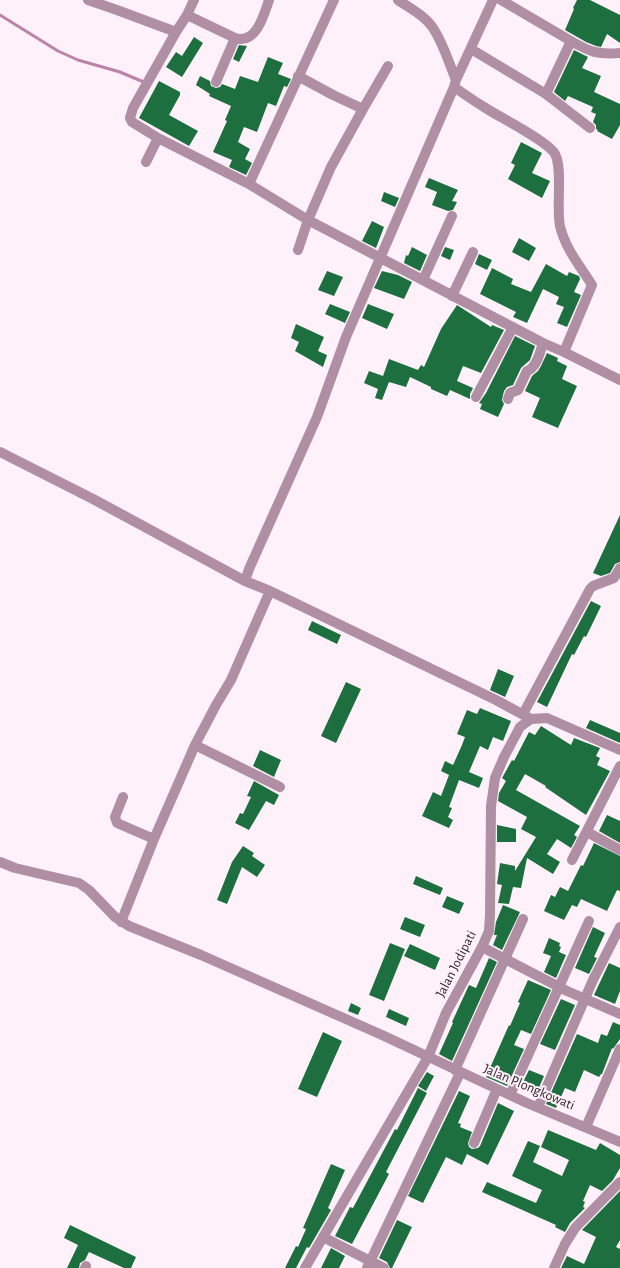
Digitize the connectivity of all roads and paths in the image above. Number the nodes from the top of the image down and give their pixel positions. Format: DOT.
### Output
graph roads {
  1 [pos="88,0"];
  2 [pos="194,0"];
  3 [pos="269,0"];
  4 [pos="334,0"];
  5 [pos="398,0"];
  6 [pos="493,0"];
  7 [pos="501,0"];
  8 [pos="413,4"];
  9 [pos="187,14"];
  10 [pos="176,32"];
  11 [pos="235,38"];
  12 [pos="571,41"];
  13 [pos="472,48"];
  14 [pos="620,53"];
  15 [pos="388,66"];
  16 [pos="298,76"];
  17 [pos="216,82"];
  18 [pos="455,83"];
  19 [pos="546,94"];
  20 [pos="363,109"];
  21 [pos="590,128"];
  22 [pos="158,138"];
  23 [pos="146,162"];
  24 [pos="249,184"];
  25 [pos="452,216"];
  26 [pos="308,220"];
  27 [pos="298,250"];
  28 [pos="473,252"];
  29 [pos="381,258"];
  30 [pos="423,280"];
  31 [pos="452,296"];
  32 [pos="513,327"];
  33 [pos="543,343"];
  34 [pos="564,352"];
  35 [pos="620,380"];
  36 [pos="476,397"];
  37 [pos="508,399"];
  38 [pos="0,452"];
  39 [pos="620,568"];
  40 [pos="245,581"];
  41 [pos="270,591"];
  42 [pos="527,716"];
  43 [pos="195,745"];
  44 [pos="620,750"];
  45 [pos="620,766"];
  46 [pos="280,787"];
  47 [pos="123,796"];
  48 [pos="587,832"];
  49 [pos="154,839"];
  50 [pos="620,850"];
  51 [pos="572,860"];
  52 [pos="0,862"];
  53 [pos="523,919"];
  54 [pos="589,921"];
  55 [pos="121,922"];
  56 [pos="620,927"];
  57 [pos="482,947"];
  58 [pos="505,958"];
  59 [pos="559,986"];
  60 [pos="584,999"];
  61 [pos="620,1014"];
  62 [pos="620,1049"];
  63 [pos="428,1057"];
  64 [pos="458,1071"];
  65 [pos="497,1089"];
  66 [pos="510,1095"];
  67 [pos="538,1107"];
  68 [pos="586,1127"];
  69 [pos="620,1142"];
  70 [pos="474,1143"];
  71 [pos="620,1182"];
  72 [pos="322,1237"];
  73 [pos="368,1265"];
  74 [pos="556,1267"];
  75 [pos="305,1268"];
  76 [pos="384,1268"];
  1 -- 10 [label="street"];
  2 -- 9 [label="street"];
  3 -- 11 [label="street"];
  4 -- 16 [label="street"];
  5 -- 8 [label="street"];
  6 -- 13 [label="street"];
  7 -- 12 [label="street"];
  8 -- 18 [label="street"];
  9 -- 10 [label="street"];
  9 -- 11 [label="street"];
  10 -- 22 [label="street"];
  11 -- 17 [label="street"];
  12 -- 14 [label="street"];
  12 -- 19 [label="street"];
  13 -- 18 [label="street"];
  13 -- 19 [label="street"];
  15 -- 20 [label="street"];
  16 -- 20 [label="street"];
  16 -- 24 [label="street"];
  18 -- 29 [label="street"];
  18 -- 34 [label="street"];
  19 -- 21 [label="street"];
  20 -- 26 [label="street"];
  22 -- 23 [label="street"];
  22 -- 24 [label="street"];
  24 -- 26 [label="street"];
  25 -- 30 [label="street"];
  26 -- 27 [label="street"];
  26 -- 29 [label="street"];
  28 -- 31 [label="street"];
  29 -- 30 [label="street"];
  29 -- 40 [label="street"];
  30 -- 31 [label="street"];
  31 -- 32 [label="street"];
  32 -- 33 [label="street"];
  32 -- 36 [label="street"];
  33 -- 34 [label="street"];
  33 -- 37 [label="street"];
  34 -- 35 [label="street"];
  38 -- 40 [label="street"];
  39 -- 42 [label="street, Jalan Jodipati"];
  40 -- 41 [label="street"];
  41 -- 42 [label="street"];
  41 -- 43 [label="street"];
  42 -- 44 [label="street"];
  42 -- 57 [label="street, Jalan Jodipati"];
  43 -- 46 [label="street"];
  43 -- 49 [label="street"];
  45 -- 48 [label="street"];
  47 -- 49 [label="street"];
  48 -- 50 [label="street"];
  48 -- 51 [label="street"];
  49 -- 55 [label="street"];
  52 -- 55 [label="street"];
  53 -- 58 [label="street"];
  54 -- 59 [label="street"];
  55 -- 63 [label="street, Jalan Plongkowati"];
  56 -- 60 [label="street"];
  57 -- 58 [label="street"];
  57 -- 63 [label="street, Jalan Jodipati"];
  58 -- 59 [label="street"];
  58 -- 64 [label="street"];
  59 -- 60 [label="street"];
  59 -- 66 [label="street"];
  60 -- 61 [label="street"];
  60 -- 67 [label="street"];
  62 -- 68 [label="street"];
  63 -- 64 [label="street, Jalan Plongkowati"];
  63 -- 72 [label="street, Jalan Jodipati"];
  64 -- 65 [label="street, Jalan Plongkowati"];
  64 -- 73 [label="street"];
  65 -- 66 [label="street, Jalan Plongkowati"];
  65 -- 70 [label="street"];
  66 -- 67 [label="street, Jalan Plongkowati"];
  67 -- 68 [label="street, Jalan Plongkowati"];
  68 -- 69 [label="street, Jalan Plongkowati"];
  71 -- 74 [label="street"];
  72 -- 73 [label="street"];
  72 -- 75 [label="street, Jalan Jodipati"];
  73 -- 76 [label="street"];
}
